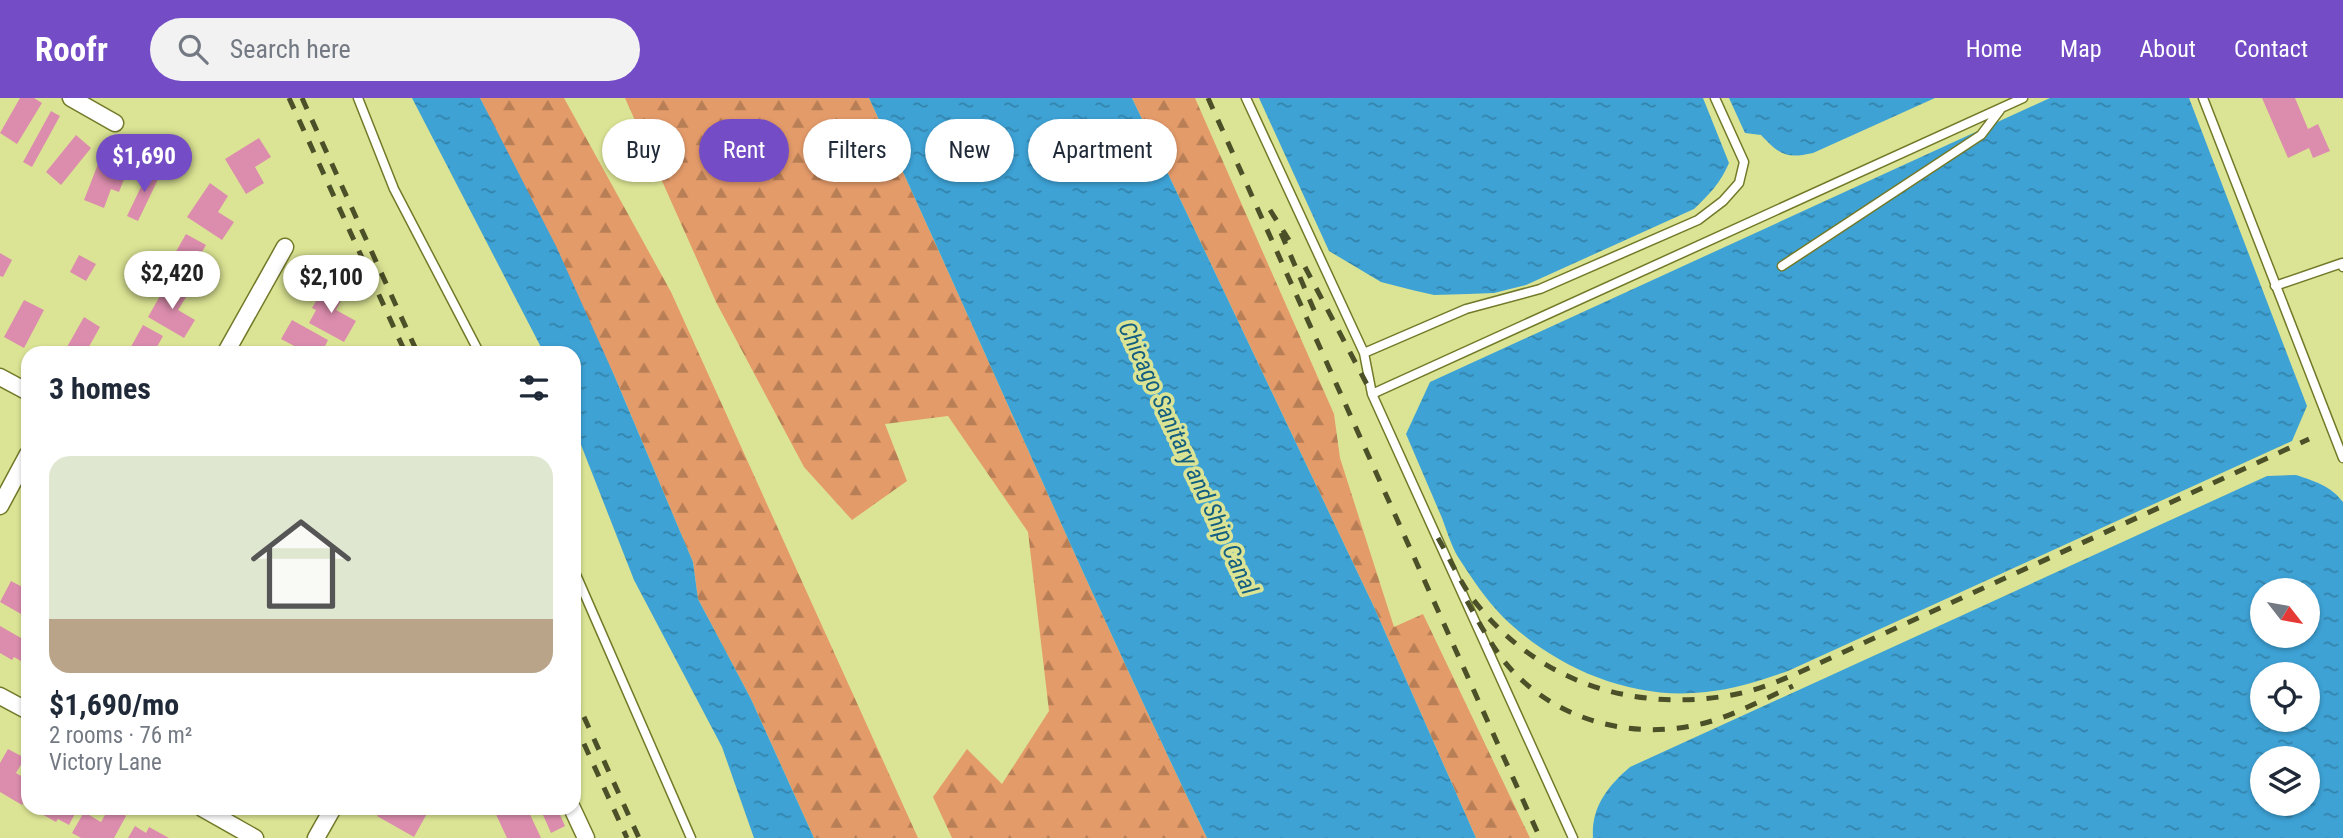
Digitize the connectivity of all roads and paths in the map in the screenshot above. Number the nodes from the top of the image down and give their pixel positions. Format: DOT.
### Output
graph roads {
  1 [pos="71,98"];
  2 [pos="358,98"];
  3 [pos="1246,98"];
  4 [pos="1715,98"];
  5 [pos="2023,98"];
  6 [pos="2203,98"];
  7 [pos="2001,108"];
  8 [pos="115,123"];
  9 [pos="285,247"];
  10 [pos="1782,266"];
  11 [pos="2343,267"];
  12 [pos="2276,286"];
  13 [pos="229,346"];
  14 [pos="476,346"];
  15 [pos="1364,353"];
  16 [pos="0,377"];
  17 [pos="21,388"];
  18 [pos="1372,394"];
  19 [pos="2343,458"];
  20 [pos="21,467"];
  21 [pos="0,506"];
  22 [pos="581,586"];
  23 [pos="0,696"];
  24 [pos="21,707"];
  25 [pos="214,815"];
  26 [pos="329,815"];
  27 [pos="575,815"];
  28 [pos="255,838"];
  29 [pos="316,838"];
  30 [pos="586,838"];
  31 [pos="691,838"];
  32 [pos="1573,838"];
  1 -- 8 [label="street"];
  2 -- 14 [label="lane"];
  3 -- 15 [label="lane"];
  4 -- 15 [label="lane"];
  5 -- 7 [label="lane"];
  6 -- 12 [label="lane"];
  7 -- 10 [label="lane"];
  7 -- 18 [label="lane"];
  9 -- 13 [label="street"];
  11 -- 12 [label="lane"];
  12 -- 19 [label="lane"];
  15 -- 18 [label="lane"];
  16 -- 17 [label="street"];
  18 -- 32 [label="lane"];
  20 -- 21 [label="street"];
  22 -- 31 [label="lane"];
  23 -- 24 [label="street"];
  25 -- 28 [label="street"];
  26 -- 29 [label="street"];
  27 -- 30 [label="street"];
}
